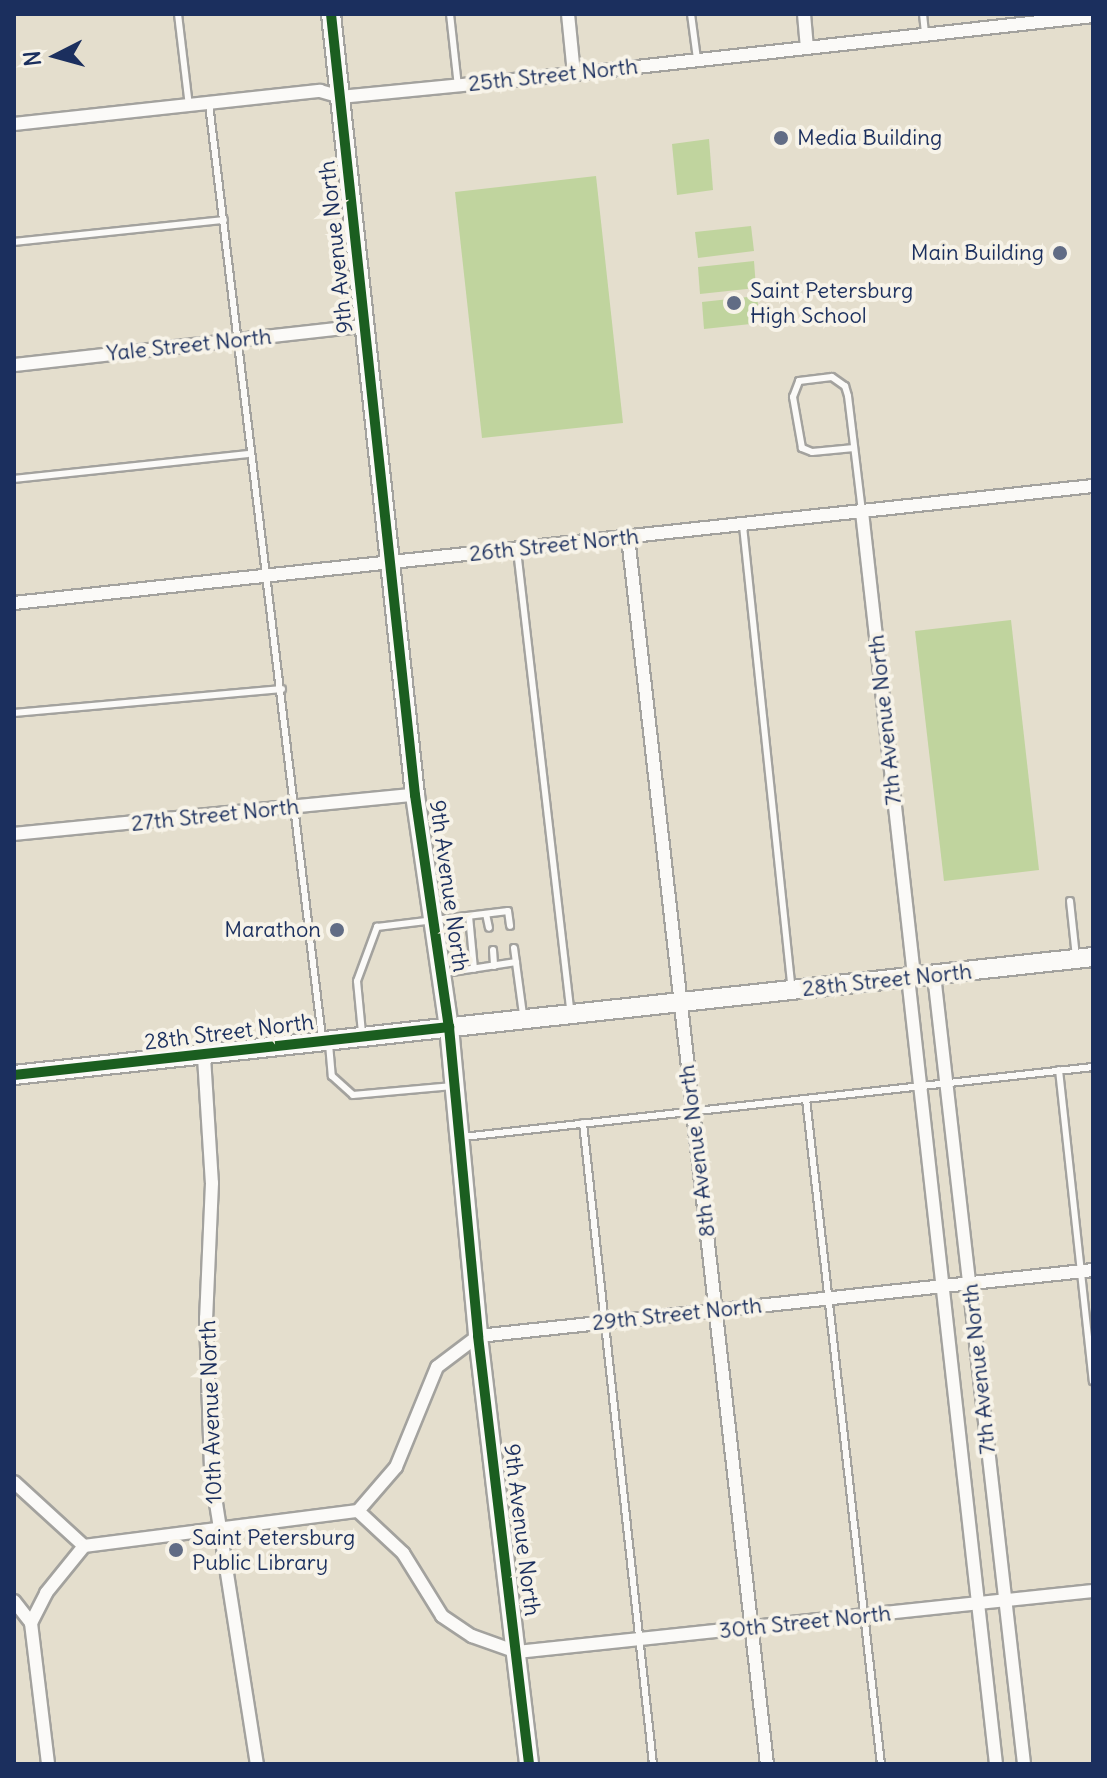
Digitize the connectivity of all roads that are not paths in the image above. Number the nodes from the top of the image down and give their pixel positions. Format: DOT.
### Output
graph roads {
  1 [pos="178,14"];
  2 [pos="331,14"];
  3 [pos="450,14"];
  4 [pos="568,14"];
  5 [pos="691,14"];
  6 [pos="804,14"];
  7 [pos="923,14"];
  8 [pos="1093,16"];
  9 [pos="1037,18"];
  10 [pos="925,34"];
  11 [pos="807,46"];
  12 [pos="697,59"];
  13 [pos="574,74"];
  14 [pos="458,86"];
  15 [pos="341,97"];
  16 [pos="209,104"];
  17 [pos="189,106"];
  18 [pos="14,124"];
  19 [pos="224,220"];
  20 [pos="14,242"];
  21 [pos="364,326"];
  22 [pos="237,340"];
  23 [pos="14,365"];
  24 [pos="854,448"];
  25 [pos="248,454"];
  26 [pos="14,479"];
  27 [pos="1093,486"];
  28 [pos="862,512"];
  29 [pos="743,526"];
  30 [pos="628,537"];
  31 [pos="517,550"];
  32 [pos="392,563"];
  33 [pos="266,576"];
  34 [pos="14,603"];
  35 [pos="282,689"];
  36 [pos="14,713"];
  37 [pos="415,795"];
  38 [pos="295,807"];
  39 [pos="14,834"];
  40 [pos="1070,901"];
  41 [pos="486,914"];
  42 [pos="469,916"];
  43 [pos="434,921"];
  44 [pos="510,926"];
  45 [pos="489,928"];
  46 [pos="514,948"];
  47 [pos="493,950"];
  48 [pos="1085,958"];
  49 [pos="516,962"];
  50 [pos="494,966"];
  51 [pos="474,969"];
  52 [pos="441,974"];
  53 [pos="934,975"];
  54 [pos="911,977"];
  55 [pos="792,990"];
  56 [pos="680,1003"];
  57 [pos="570,1014"];
  58 [pos="523,1019"];
  59 [pos="449,1027"];
  60 [pos="363,1037"];
  61 [pos="326,1041"];
  62 [pos="204,1057"];
  63 [pos="1093,1067"];
  64 [pos="1059,1070"];
  65 [pos="14,1075"];
  66 [pos="947,1082"];
  67 [pos="920,1085"];
  68 [pos="455,1086"];
  69 [pos="806,1099"];
  70 [pos="693,1114"];
  71 [pos="583,1123"];
  72 [pos="460,1137"];
  73 [pos="1087,1271"];
  74 [pos="970,1283"];
  75 [pos="942,1286"];
  76 [pos="829,1298"];
  77 [pos="715,1310"];
  78 [pos="605,1322"];
  79 [pos="478,1336"];
  80 [pos="1093,1381"];
  81 [pos="14,1481"];
  82 [pos="358,1511"];
  83 [pos="217,1532"];
  84 [pos="84,1546"];
  85 [pos="1093,1591"];
  86 [pos="1005,1599"];
  87 [pos="14,1601"];
  88 [pos="978,1602"];
  89 [pos="866,1616"];
  90 [pos="31,1623"];
  91 [pos="752,1628"];
  92 [pos="639,1639"];
  93 [pos="517,1652"];
  94 [pos="48,1764"];
  95 [pos="257,1764"];
  96 [pos="529,1764"];
  97 [pos="653,1764"];
  98 [pos="767,1764"];
  99 [pos="881,1764"];
  100 [pos="996,1764"];
  101 [pos="1024,1764"];
  1 -- 17 [label="lane"];
  2 -- 15 [label="street, 9th Avenue North"];
  3 -- 14 [label="lane"];
  4 -- 13 [label="street"];
  5 -- 12 [label="lane"];
  6 -- 11 [label="street"];
  7 -- 10 [label="lane"];
  8 -- 9 [label="street, 25th Street North"];
  9 -- 10 [label="street, 25th Street North"];
  10 -- 11 [label="street, 25th Street North"];
  11 -- 12 [label="street, 25th Street North"];
  12 -- 13 [label="street, 25th Street North"];
  13 -- 14 [label="street, 25th Street North"];
  14 -- 15 [label="street, 25th Street North"];
  15 -- 16 [label="street, 25th Street North"];
  15 -- 21 [label="street, 9th Avenue North"];
  16 -- 17 [label="street, 25th Street North"];
  16 -- 19 [label="lane"];
  17 -- 18 [label="street, 25th Street North"];
  19 -- 20 [label="lane"];
  19 -- 22 [label="lane"];
  21 -- 22 [label="street, Yale Street North"];
  21 -- 32 [label="street, 9th Avenue North"];
  22 -- 23 [label="street, Yale Street North"];
  22 -- 25 [label="lane"];
  24 -- 24 [label="lane"];
  24 -- 28 [label="lane"];
  25 -- 26 [label="lane"];
  25 -- 33 [label="lane"];
  27 -- 28 [label="street, 26th Street North"];
  28 -- 29 [label="street, 26th Street North"];
  28 -- 54 [label="street, 7th Avenue North"];
  29 -- 30 [label="street, 26th Street North"];
  29 -- 55 [label="lane"];
  30 -- 31 [label="street, 26th Street North"];
  30 -- 56 [label="street, 8th Avenue North"];
  31 -- 32 [label="street, 26th Street North"];
  31 -- 57 [label="lane"];
  32 -- 33 [label="street, 26th Street North"];
  32 -- 37 [label="street, 9th Avenue North"];
  33 -- 34 [label="street, 26th Street North"];
  33 -- 35 [label="lane"];
  35 -- 36 [label="lane"];
  35 -- 38 [label="lane"];
  37 -- 38 [label="street, 27th Street North"];
  37 -- 43 [label="street, 9th Avenue North"];
  38 -- 39 [label="street, 27th Street North"];
  38 -- 61 [label="lane"];
  40 -- 48 [label="lane"];
  41 -- 42 [label="lane"];
  41 -- 44 [label="lane"];
  41 -- 45 [label="lane"];
  42 -- 43 [label="lane"];
  42 -- 51 [label="lane"];
  43 -- 52 [label="street, 9th Avenue North"];
  43 -- 60 [label="lane"];
  46 -- 49 [label="lane"];
  47 -- 50 [label="lane"];
  48 -- 53 [label="street, 28th Street North"];
  49 -- 50 [label="lane"];
  49 -- 58 [label="lane"];
  50 -- 51 [label="lane"];
  51 -- 52 [label="lane"];
  52 -- 59 [label="street, 9th Avenue North"];
  53 -- 54 [label="street, 28th Street North"];
  53 -- 66 [label="street, 7th Avenue North"];
  54 -- 55 [label="street, 28th Street North"];
  54 -- 67 [label="street, 7th Avenue North"];
  55 -- 56 [label="street, 28th Street North"];
  56 -- 57 [label="street, 28th Street North"];
  56 -- 70 [label="street, 8th Avenue North"];
  57 -- 58 [label="street, 28th Street North"];
  58 -- 59 [label="street, 28th Street North"];
  59 -- 60 [label="street, 28th Street North"];
  59 -- 68 [label="street, 9th Avenue North"];
  60 -- 61 [label="street, 28th Street North"];
  61 -- 62 [label="street, 28th Street North"];
  61 -- 68 [label="lane"];
  62 -- 65 [label="street, 28th Street North"];
  62 -- 83 [label="street, 10th Avenue North"];
  63 -- 64 [label="lane"];
  64 -- 66 [label="lane"];
  64 -- 73 [label="lane"];
  66 -- 67 [label="lane"];
  66 -- 74 [label="street, 7th Avenue North"];
  67 -- 69 [label="lane"];
  67 -- 75 [label="street, 7th Avenue North"];
  68 -- 72 [label="street, 9th Avenue North"];
  69 -- 70 [label="lane"];
  69 -- 76 [label="lane"];
  70 -- 71 [label="lane"];
  70 -- 77 [label="street, 8th Avenue North"];
  71 -- 72 [label="lane"];
  71 -- 78 [label="lane"];
  72 -- 79 [label="street, 9th Avenue North"];
  73 -- 74 [label="street, 29th Street North"];
  73 -- 80 [label="lane"];
  74 -- 75 [label="street, 29th Street North"];
  74 -- 86 [label="street, 7th Avenue North"];
  75 -- 76 [label="street, 29th Street North"];
  75 -- 88 [label="street, 7th Avenue North"];
  76 -- 77 [label="street, 29th Street North"];
  76 -- 89 [label="lane"];
  77 -- 78 [label="street, 29th Street North"];
  77 -- 91 [label="street, 8th Avenue North"];
  78 -- 79 [label="street, 29th Street North"];
  78 -- 92 [label="lane"];
  79 -- 82 [label="street"];
  79 -- 93 [label="street, 9th Avenue North"];
  81 -- 84 [label="street"];
  82 -- 83 [label="street"];
  82 -- 93 [label="street"];
  83 -- 84 [label="street"];
  83 -- 95 [label="street, 10th Avenue North"];
  84 -- 90 [label="street"];
  85 -- 86 [label="street, 30th Street North"];
  86 -- 88 [label="street, 30th Street North"];
  86 -- 101 [label="street, 7th Avenue North"];
  87 -- 90 [label="street"];
  88 -- 89 [label="street, 30th Street North"];
  88 -- 100 [label="street, 7th Avenue North"];
  89 -- 91 [label="street, 30th Street North"];
  89 -- 99 [label="lane"];
  90 -- 94 [label="street"];
  91 -- 92 [label="street, 30th Street North"];
  91 -- 98 [label="street, 8th Avenue North"];
  92 -- 93 [label="street, 30th Street North"];
  92 -- 97 [label="lane"];
  93 -- 96 [label="street, 9th Avenue North"];
}
